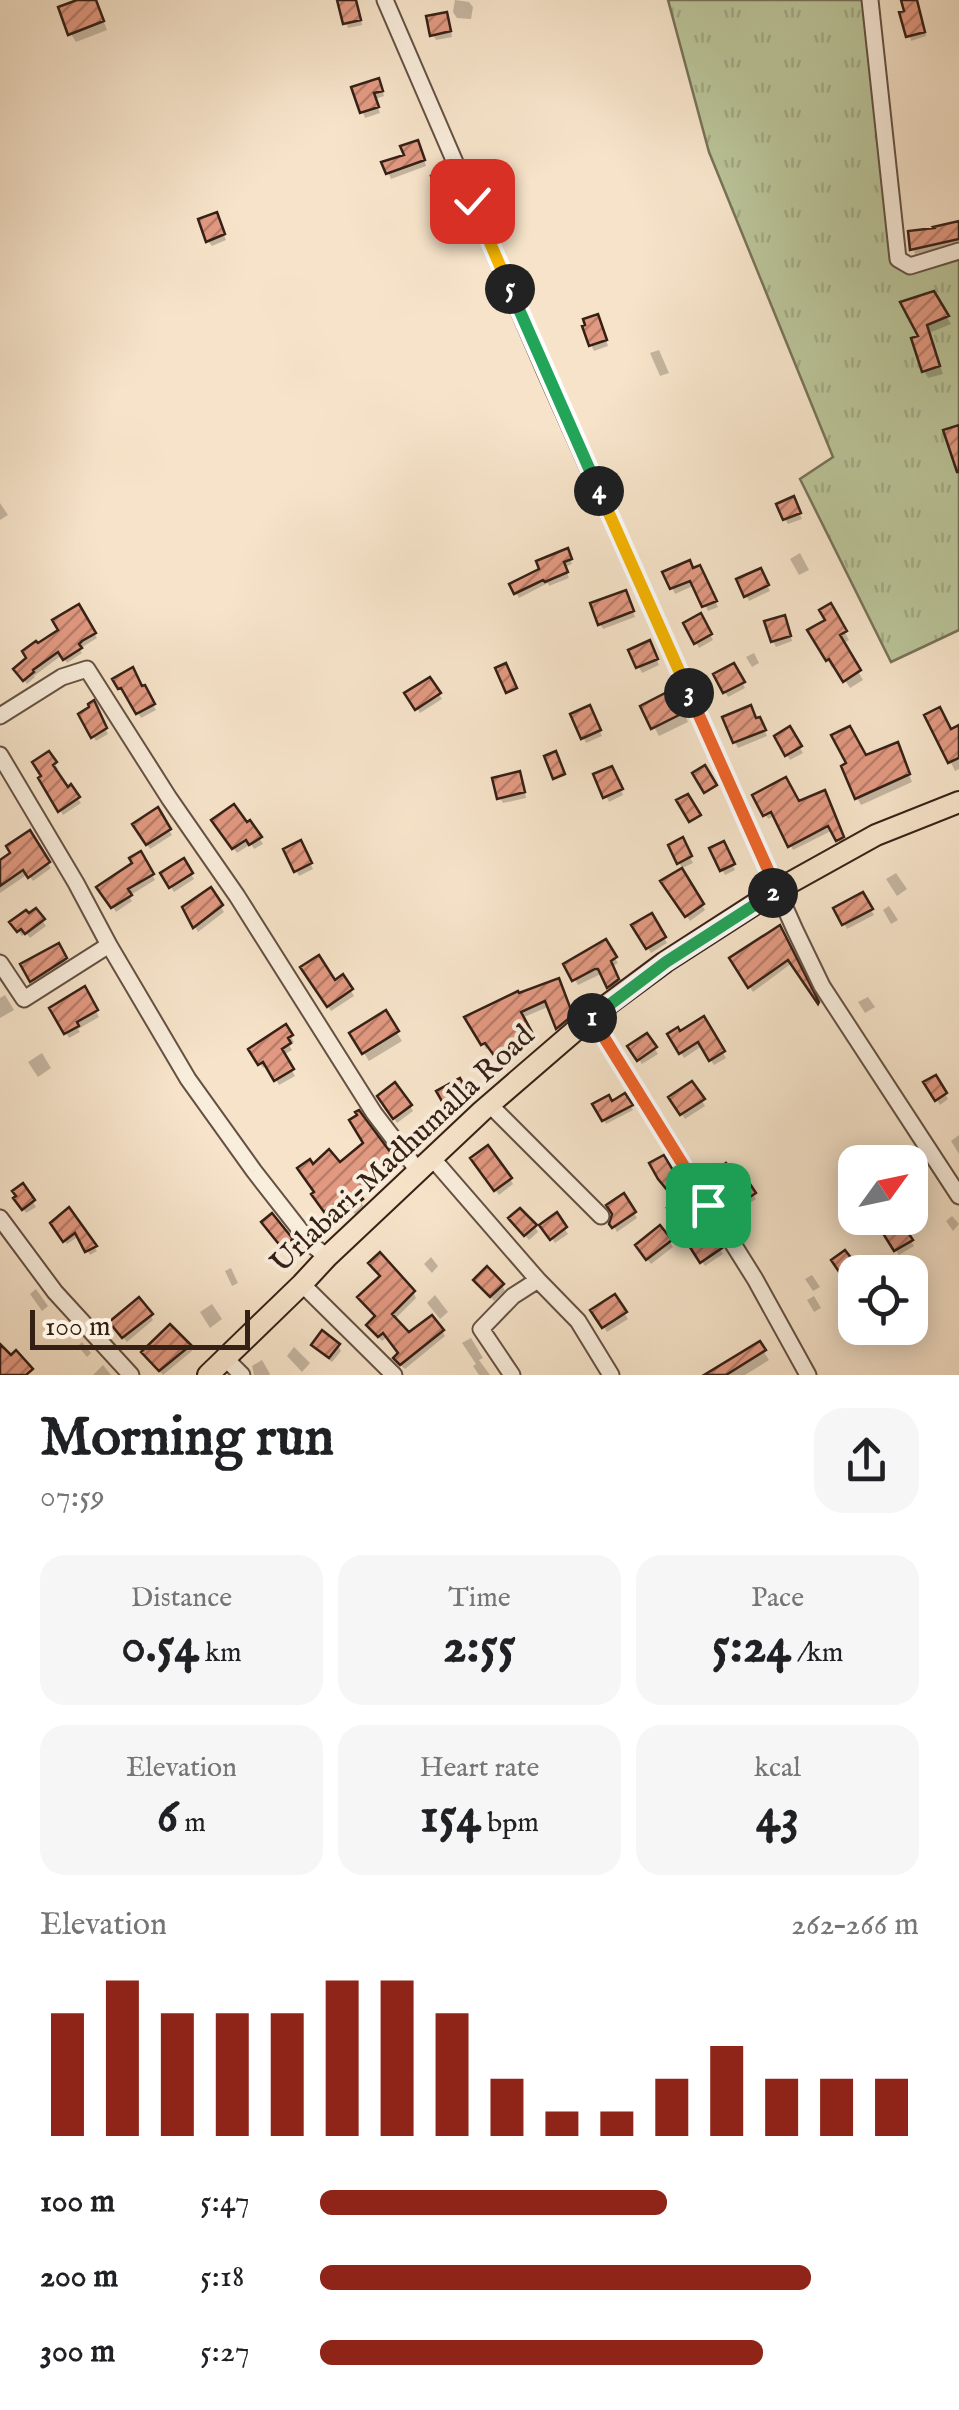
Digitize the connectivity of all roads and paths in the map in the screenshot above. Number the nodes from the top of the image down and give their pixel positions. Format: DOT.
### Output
graph roads {
  1 [pos="385,0"];
  2 [pos="870,0"];
  3 [pos="959,251"];
  4 [pos="0,716"];
  5 [pos="0,755"];
  6 [pos="959,802"];
  7 [pos="777,890"];
  8 [pos="109,945"];
  9 [pos="0,963"];
  10 [pos="591,1017"];
  11 [pos="490,1104"];
  12 [pos="426,1165"];
  13 [pos="959,1196"];
  14 [pos="600,1216"];
  15 [pos="0,1218"];
  16 [pos="326,1257"];
  17 [pos="538,1280"];
  18 [pos="302,1284"];
  19 [pos="226,1359"];
  20 [pos="131,1375"];
  21 [pos="208,1375"];
  22 [pos="242,1375"];
  23 [pos="394,1375"];
  24 [pos="512,1375"];
  25 [pos="611,1375"];
  26 [pos="808,1375"];
  1 -- 7 [label="street"];
  2 -- 3 [label="street"];
  4 -- 12 [label="street"];
  5 -- 8 [label="street"];
  6 -- 7 [label="main road, Urlabari-Madhumalla Road"];
  7 -- 10 [label="main road, Urlabari-Madhumalla Road"];
  7 -- 13 [label="street"];
  8 -- 9 [label="street"];
  8 -- 16 [label="street"];
  10 -- 11 [label="main road, Urlabari-Madhumalla Road"];
  10 -- 26 [label="street"];
  11 -- 12 [label="main road, Urlabari-Madhumalla Road"];
  11 -- 14 [label="street"];
  12 -- 16 [label="main road, Urlabari-Madhumalla Road"];
  12 -- 17 [label="street"];
  15 -- 20 [label="street"];
  16 -- 18 [label="main road, Urlabari-Madhumalla Road"];
  17 -- 24 [label="street"];
  17 -- 25 [label="street"];
  18 -- 19 [label="main road, Urlabari-Madhumalla Road"];
  18 -- 23 [label="street"];
  19 -- 21 [label="main road, Urlabari-Madhumalla Road"];
  19 -- 22 [label="street"];
}
